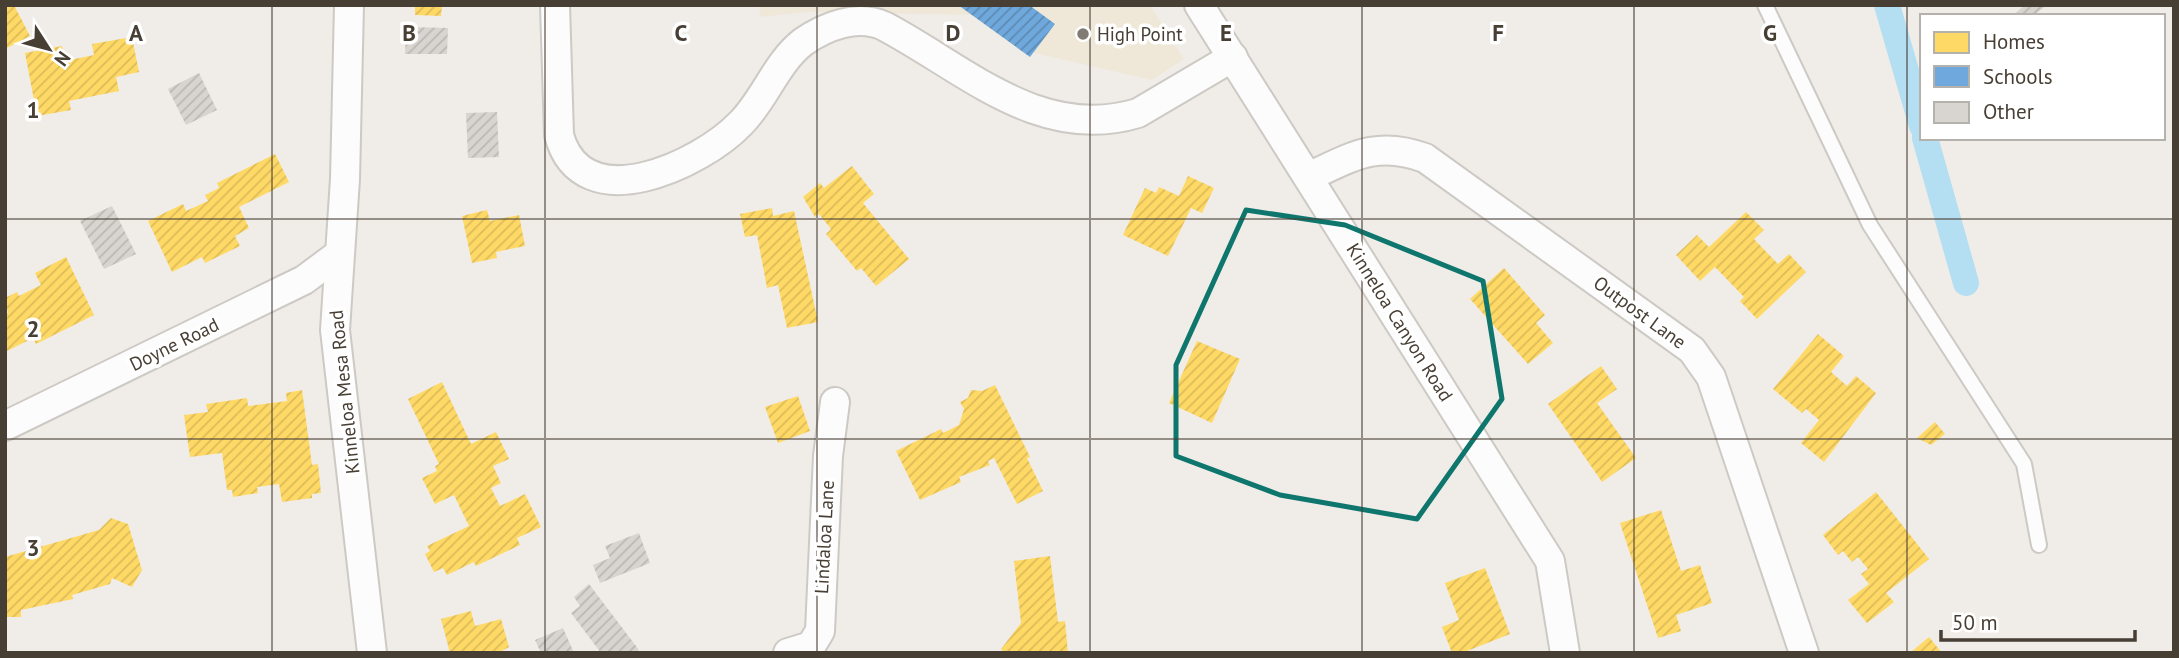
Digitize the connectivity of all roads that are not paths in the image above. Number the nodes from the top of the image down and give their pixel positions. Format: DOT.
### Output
graph roads {
  1 [pos="349,5"];
  2 [pos="555,5"];
  3 [pos="1199,5"];
  4 [pos="1765,5"];
  5 [pos="1233,57"];
  6 [pos="1308,177"];
  7 [pos="339,254"];
  8 [pos="835,402"];
  9 [pos="5,426"];
  10 [pos="2039,545"];
  11 [pos="372,653"];
  12 [pos="788,653"];
  13 [pos="1565,653"];
  14 [pos="1804,653"];
  1 -- 7 [label="street, Kinneloa Mesa Road"];
  2 -- 5 [label="street"];
  3 -- 5 [label="street, Kinneloa Canyon Road"];
  4 -- 10 [label="lane"];
  5 -- 6 [label="street, Kinneloa Canyon Road"];
  6 -- 13 [label="street, Kinneloa Canyon Road"];
  6 -- 14 [label="street, Outpost Lane"];
  7 -- 9 [label="street, Doyne Road"];
  7 -- 11 [label="street, Kinneloa Mesa Road"];
  8 -- 12 [label="street, Lindaloa Lane"];
}
